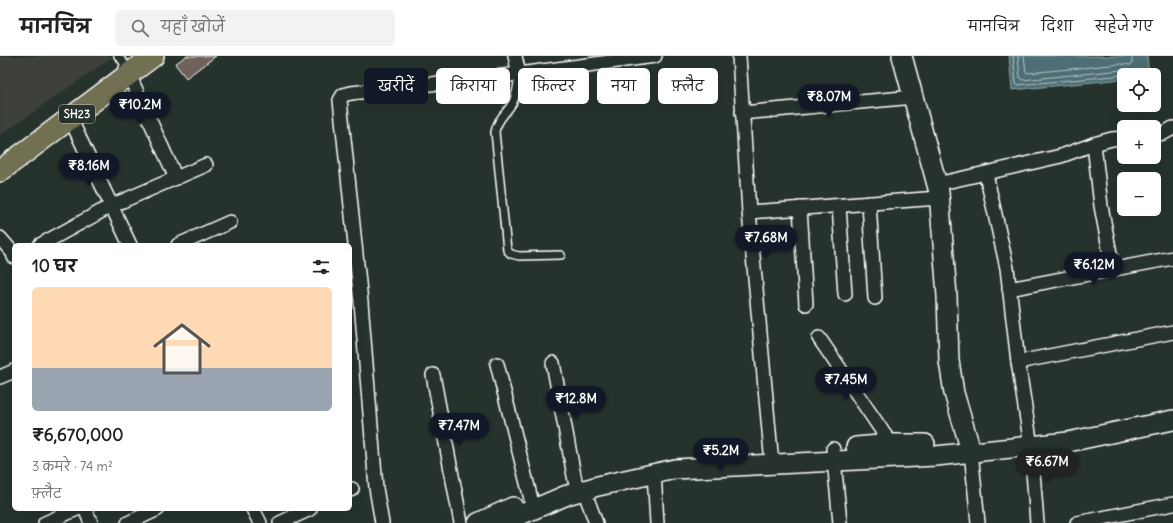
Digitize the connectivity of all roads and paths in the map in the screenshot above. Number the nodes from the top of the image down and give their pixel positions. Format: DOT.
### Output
graph roads {
  1 [pos="153,56"];
  2 [pos="515,56"];
  3 [pos="655,56"];
  4 [pos="739,56"];
  5 [pos="902,56"];
  6 [pos="127,62"];
  7 [pos="564,68"];
  8 [pos="518,70"];
  9 [pos="518,74"];
  10 [pos="518,80"];
  11 [pos="914,97"];
  12 [pos="742,113"];
  13 [pos="70,118"];
  14 [pos="1173,128"];
  15 [pos="1161,134"];
  16 [pos="1117,139"];
  17 [pos="1094,144"];
  18 [pos="0,159"];
  19 [pos="206,164"];
  20 [pos="0,171"];
  21 [pos="986,174"];
  22 [pos="176,178"];
  23 [pos="938,191"];
  24 [pos="869,203"];
  25 [pos="111,206"];
  26 [pos="839,206"];
  27 [pos="800,208"];
  28 [pos="749,212"];
  29 [pos="230,222"];
  30 [pos="0,238"];
  31 [pos="203,240"];
  32 [pos="44,243"];
  33 [pos="129,243"];
  34 [pos="188,243"];
  35 [pos="12,253"];
  36 [pos="561,255"];
  37 [pos="1173,258"];
  38 [pos="1113,269"];
  39 [pos="1010,289"];
  40 [pos="845,294"];
  41 [pos="874,298"];
  42 [pos="806,304"];
  43 [pos="1173,332"];
  44 [pos="819,338"];
  45 [pos="1018,362"];
  46 [pos="553,363"];
  47 [pos="497,364"];
  48 [pos="12,372"];
  49 [pos="433,375"];
  50 [pos="0,377"];
  51 [pos="1173,420"];
  52 [pos="1031,446"];
  53 [pos="891,451"];
  54 [pos="971,451"];
  55 [pos="834,455"];
  56 [pos="772,458"];
  57 [pos="654,473"];
  58 [pos="579,485"];
  59 [pos="531,499"];
  60 [pos="1173,504"];
  61 [pos="73,511"];
  62 [pos="86,511"];
  63 [pos="154,511"];
  64 [pos="254,511"];
  65 [pos="306,511"];
  66 [pos="45,523"];
  67 [pos="91,523"];
  68 [pos="128,523"];
  69 [pos="260,523"];
  70 [pos="280,523"];
  71 [pos="382,523"];
  72 [pos="461,523"];
  73 [pos="478,523"];
  74 [pos="502,523"];
  75 [pos="596,523"];
  76 [pos="657,523"];
  77 [pos="840,523"];
  78 [pos="978,523"];
  79 [pos="1037,523"];
  80 [pos="1077,523"];
  1 -- 6 [label="main road, SH23"];
  2 -- 8 [label="street"];
  3 -- 7 [label="street"];
  4 -- 12 [label="street"];
  5 -- 11 [label="street"];
  6 -- 13 [label="main road, SH23"];
  6 -- 18 [label="main road, SH23"];
  6 -- 22 [label="street"];
  9 -- 71 [label="street"];
  10 -- 36 [label="lane"];
  11 -- 12 [label="street"];
  11 -- 23 [label="street"];
  12 -- 28 [label="street"];
  13 -- 20 [label="main road, SH23"];
  13 -- 25 [label="street"];
  14 -- 15 [label="street"];
  16 -- 17 [label="street"];
  17 -- 21 [label="street"];
  17 -- 38 [label="street"];
  19 -- 22 [label="street"];
  21 -- 23 [label="street"];
  21 -- 39 [label="street"];
  22 -- 25 [label="street"];
  23 -- 24 [label="street"];
  23 -- 54 [label="street"];
  24 -- 26 [label="street"];
  24 -- 41 [label="street"];
  25 -- 32 [label="street"];
  25 -- 33 [label="street"];
  26 -- 27 [label="street"];
  26 -- 40 [label="street"];
  27 -- 28 [label="street"];
  27 -- 42 [label="street"];
  28 -- 56 [label="street"];
  29 -- 31 [label="street"];
  30 -- 35 [label="street"];
  31 -- 34 [label="street"];
  37 -- 38 [label="street"];
  38 -- 39 [label="street"];
  39 -- 45 [label="street"];
  43 -- 45 [label="street"];
  44 -- 53 [label="street"];
  45 -- 52 [label="street"];
  46 -- 58 [label="street"];
  47 -- 59 [label="street"];
  48 -- 50 [label="street"];
  49 -- 72 [label="street"];
  51 -- 52 [label="street"];
  52 -- 54 [label="street"];
  52 -- 79 [label="street"];
  53 -- 54 [label="street"];
  53 -- 55 [label="street"];
  54 -- 78 [label="street"];
  55 -- 56 [label="street"];
  55 -- 77 [label="street"];
  56 -- 57 [label="street"];
  56 -- 58 [label="street"];
  57 -- 58 [label="street"];
  57 -- 76 [label="street"];
  58 -- 59 [label="street"];
  58 -- 74 [label="street"];
  58 -- 75 [label="street"];
  59 -- 73 [label="street"];
  60 -- 80 [label="street"];
  61 -- 66 [label="street"];
  62 -- 67 [label="street"];
  63 -- 68 [label="street"];
  64 -- 69 [label="street"];
  65 -- 70 [label="street"];
}
